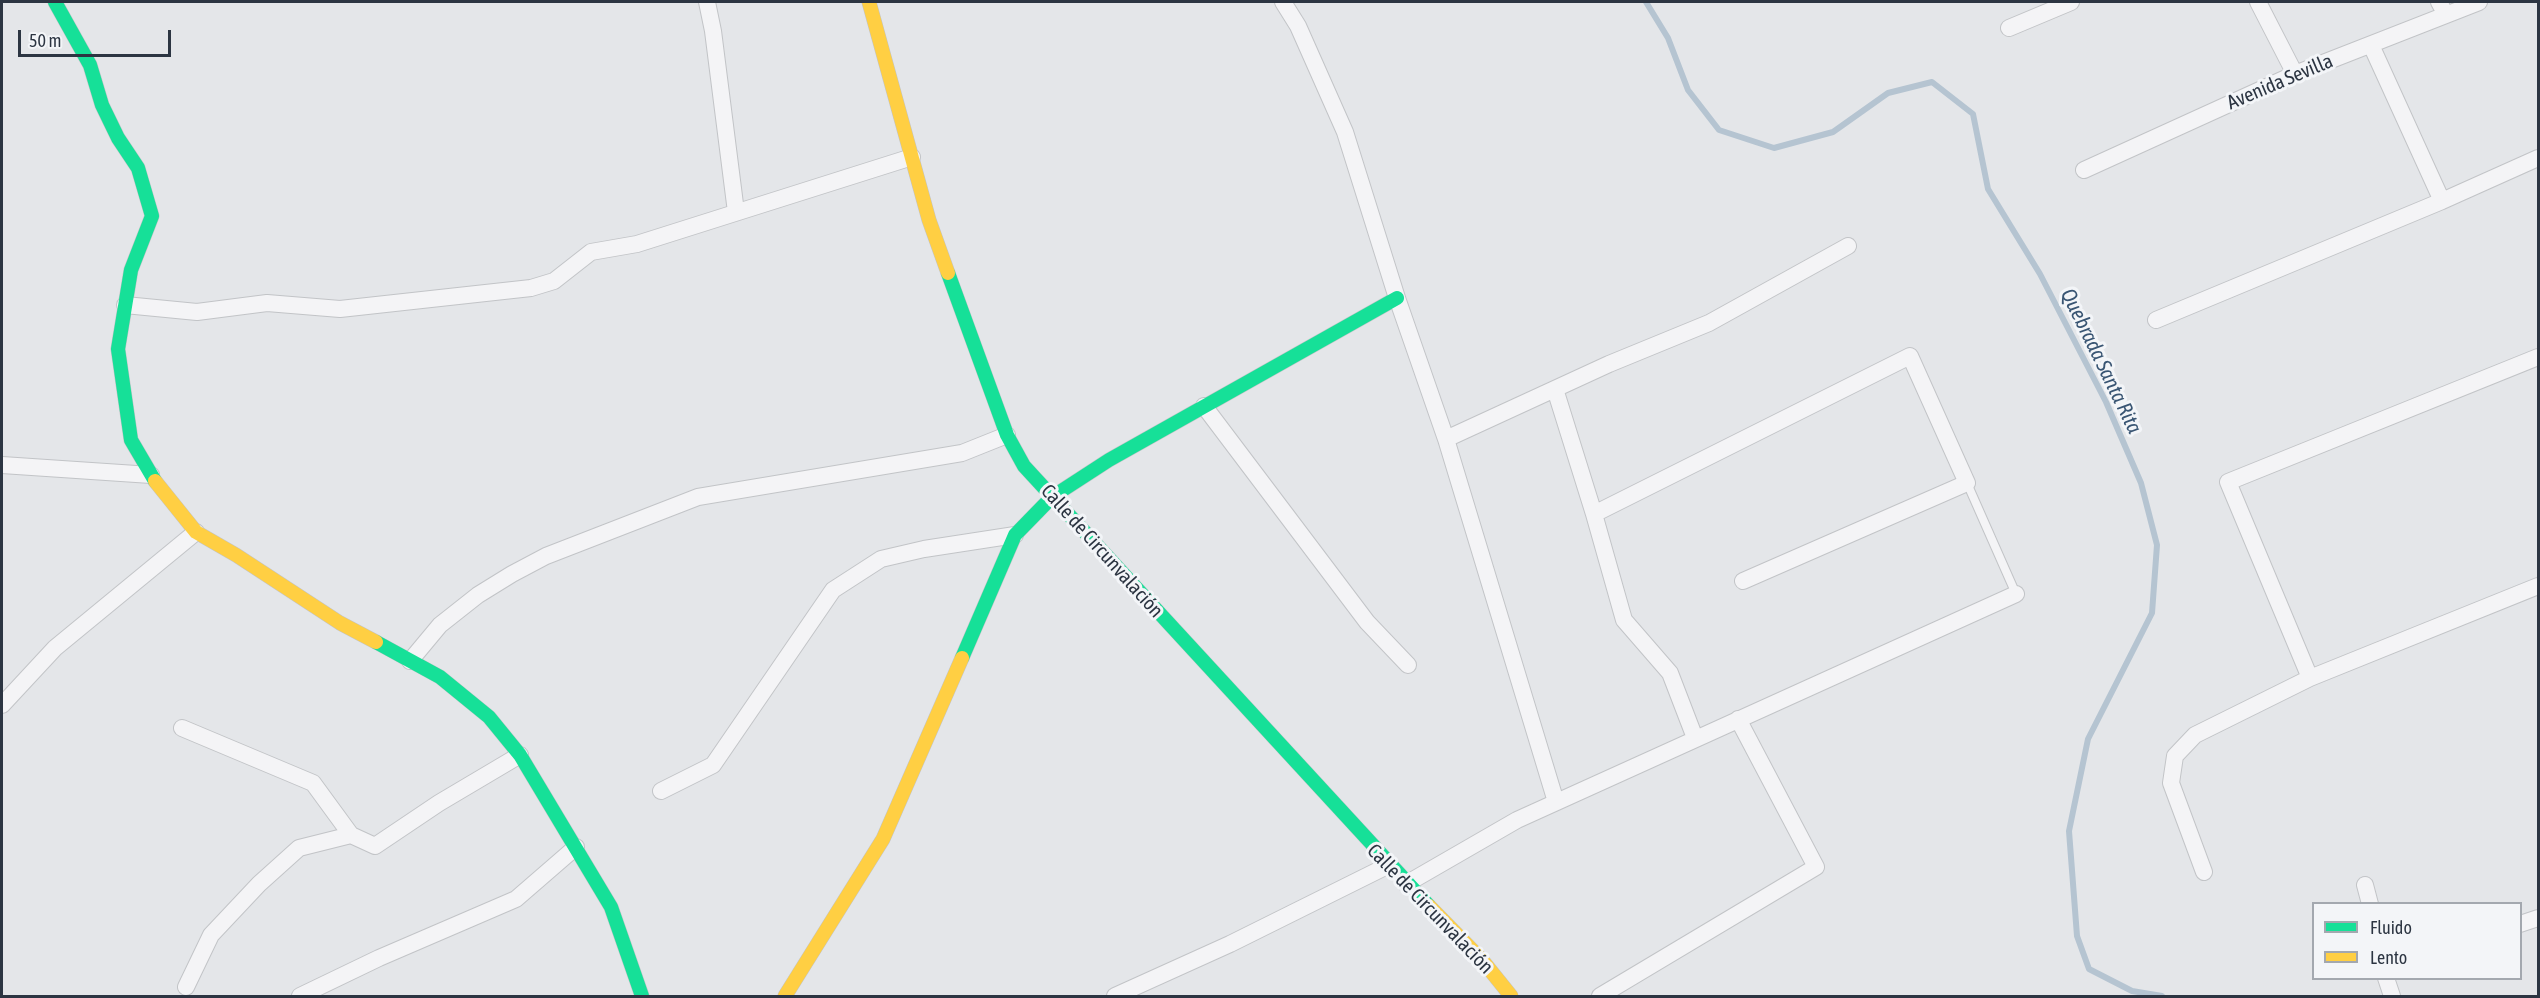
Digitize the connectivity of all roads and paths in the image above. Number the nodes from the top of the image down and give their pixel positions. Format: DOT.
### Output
graph roads {
  1 [pos="54,2"];
  2 [pos="707,2"];
  3 [pos="869,2"];
  4 [pos="1283,2"];
  5 [pos="2071,2"];
  6 [pos="2258,2"];
  7 [pos="2479,2"];
  8 [pos="2443,8"];
  9 [pos="2009,28"];
  10 [pos="2371,45"];
  11 [pos="2295,74"];
  12 [pos="912,157"];
  13 [pos="2538,158"];
  14 [pos="2084,170"];
  15 [pos="2442,201"];
  16 [pos="736,212"];
  17 [pos="1848,246"];
  18 [pos="1397,298"];
  19 [pos="125,305"];
  20 [pos="2156,320"];
  21 [pos="2538,357"];
  22 [pos="1555,389"];
  23 [pos="1204,406"];
  24 [pos="1007,435"];
  25 [pos="1446,439"];
  26 [pos="2,465"];
  27 [pos="151,475"];
  28 [pos="1966,483"];
  29 [pos="1052,497"];
  30 [pos="1594,514"];
  31 [pos="196,532"];
  32 [pos="1015,535"];
  33 [pos="1743,581"];
  34 [pos="2538,586"];
  35 [pos="2016,594"];
  36 [pos="410,661"];
  37 [pos="1408,665"];
  38 [pos="2310,678"];
  39 [pos="2,705"];
  40 [pos="1738,719"];
  41 [pos="182,728"];
  42 [pos="1695,738"];
  43 [pos="520,754"];
  44 [pos="662,791"];
  45 [pos="1556,802"];
  46 [pos="351,836"];
  47 [pos="576,847"];
  48 [pos="1389,865"];
  49 [pos="2204,872"];
  50 [pos="1406,884"];
  51 [pos="2365,885"];
  52 [pos="2370,902"];
  53 [pos="2538,918"];
  54 [pos="2522,923"];
  55 [pos="2387,980"];
  56 [pos="186,987"];
  57 [pos="300,996"];
  58 [pos="642,996"];
  59 [pos="785,996"];
  60 [pos="1115,996"];
  61 [pos="1511,996"];
  62 [pos="1600,996"];
  63 [pos="2392,996"];
  1 -- 19 [label="street"];
  2 -- 16 [label="street"];
  3 -- 12 [label="street, Calle de Circunvalación"];
  4 -- 18 [label="street"];
  5 -- 9 [label="street"];
  6 -- 11 [label="street"];
  7 -- 8 [label="street, Avenida Sevilla"];
  8 -- 10 [label="street, Avenida Sevilla"];
  10 -- 11 [label="street, Avenida Sevilla"];
  10 -- 15 [label="street"];
  11 -- 14 [label="street, Avenida Sevilla"];
  12 -- 16 [label="street"];
  12 -- 24 [label="street, Calle de Circunvalación"];
  13 -- 15 [label="street"];
  15 -- 20 [label="street"];
  16 -- 19 [label="street"];
  17 -- 22 [label="street"];
  18 -- 23 [label="street"];
  18 -- 25 [label="street"];
  19 -- 27 [label="street"];
  21 -- 38 [label="street"];
  22 -- 25 [label="street"];
  22 -- 30 [label="street"];
  23 -- 29 [label="street"];
  23 -- 37 [label="street"];
  24 -- 29 [label="street, Calle de Circunvalación"];
  24 -- 36 [label="street"];
  25 -- 45 [label="street"];
  26 -- 27 [label="street"];
  27 -- 31 [label="street"];
  28 -- 30 [label="street"];
  28 -- 33 [label="street"];
  28 -- 35 [label="lane"];
  29 -- 32 [label="street"];
  29 -- 48 [label="street, Calle de Circunvalación"];
  30 -- 42 [label="street"];
  31 -- 36 [label="street"];
  31 -- 39 [label="street"];
  32 -- 44 [label="street"];
  32 -- 59 [label="street"];
  34 -- 38 [label="street"];
  35 -- 40 [label="street"];
  36 -- 43 [label="street"];
  38 -- 49 [label="street"];
  40 -- 42 [label="street"];
  40 -- 62 [label="street"];
  41 -- 46 [label="street"];
  42 -- 45 [label="street"];
  43 -- 46 [label="street"];
  43 -- 47 [label="street"];
  45 -- 50 [label="street"];
  46 -- 56 [label="street"];
  47 -- 57 [label="street"];
  47 -- 58 [label="street"];
  48 -- 50 [label="street, Calle de Circunvalación"];
  48 -- 60 [label="street"];
  50 -- 61 [label="street, Calle de Circunvalación"];
  51 -- 52 [label="street"];
  53 -- 54 [label="street"];
  55 -- 63 [label="street"];
}
